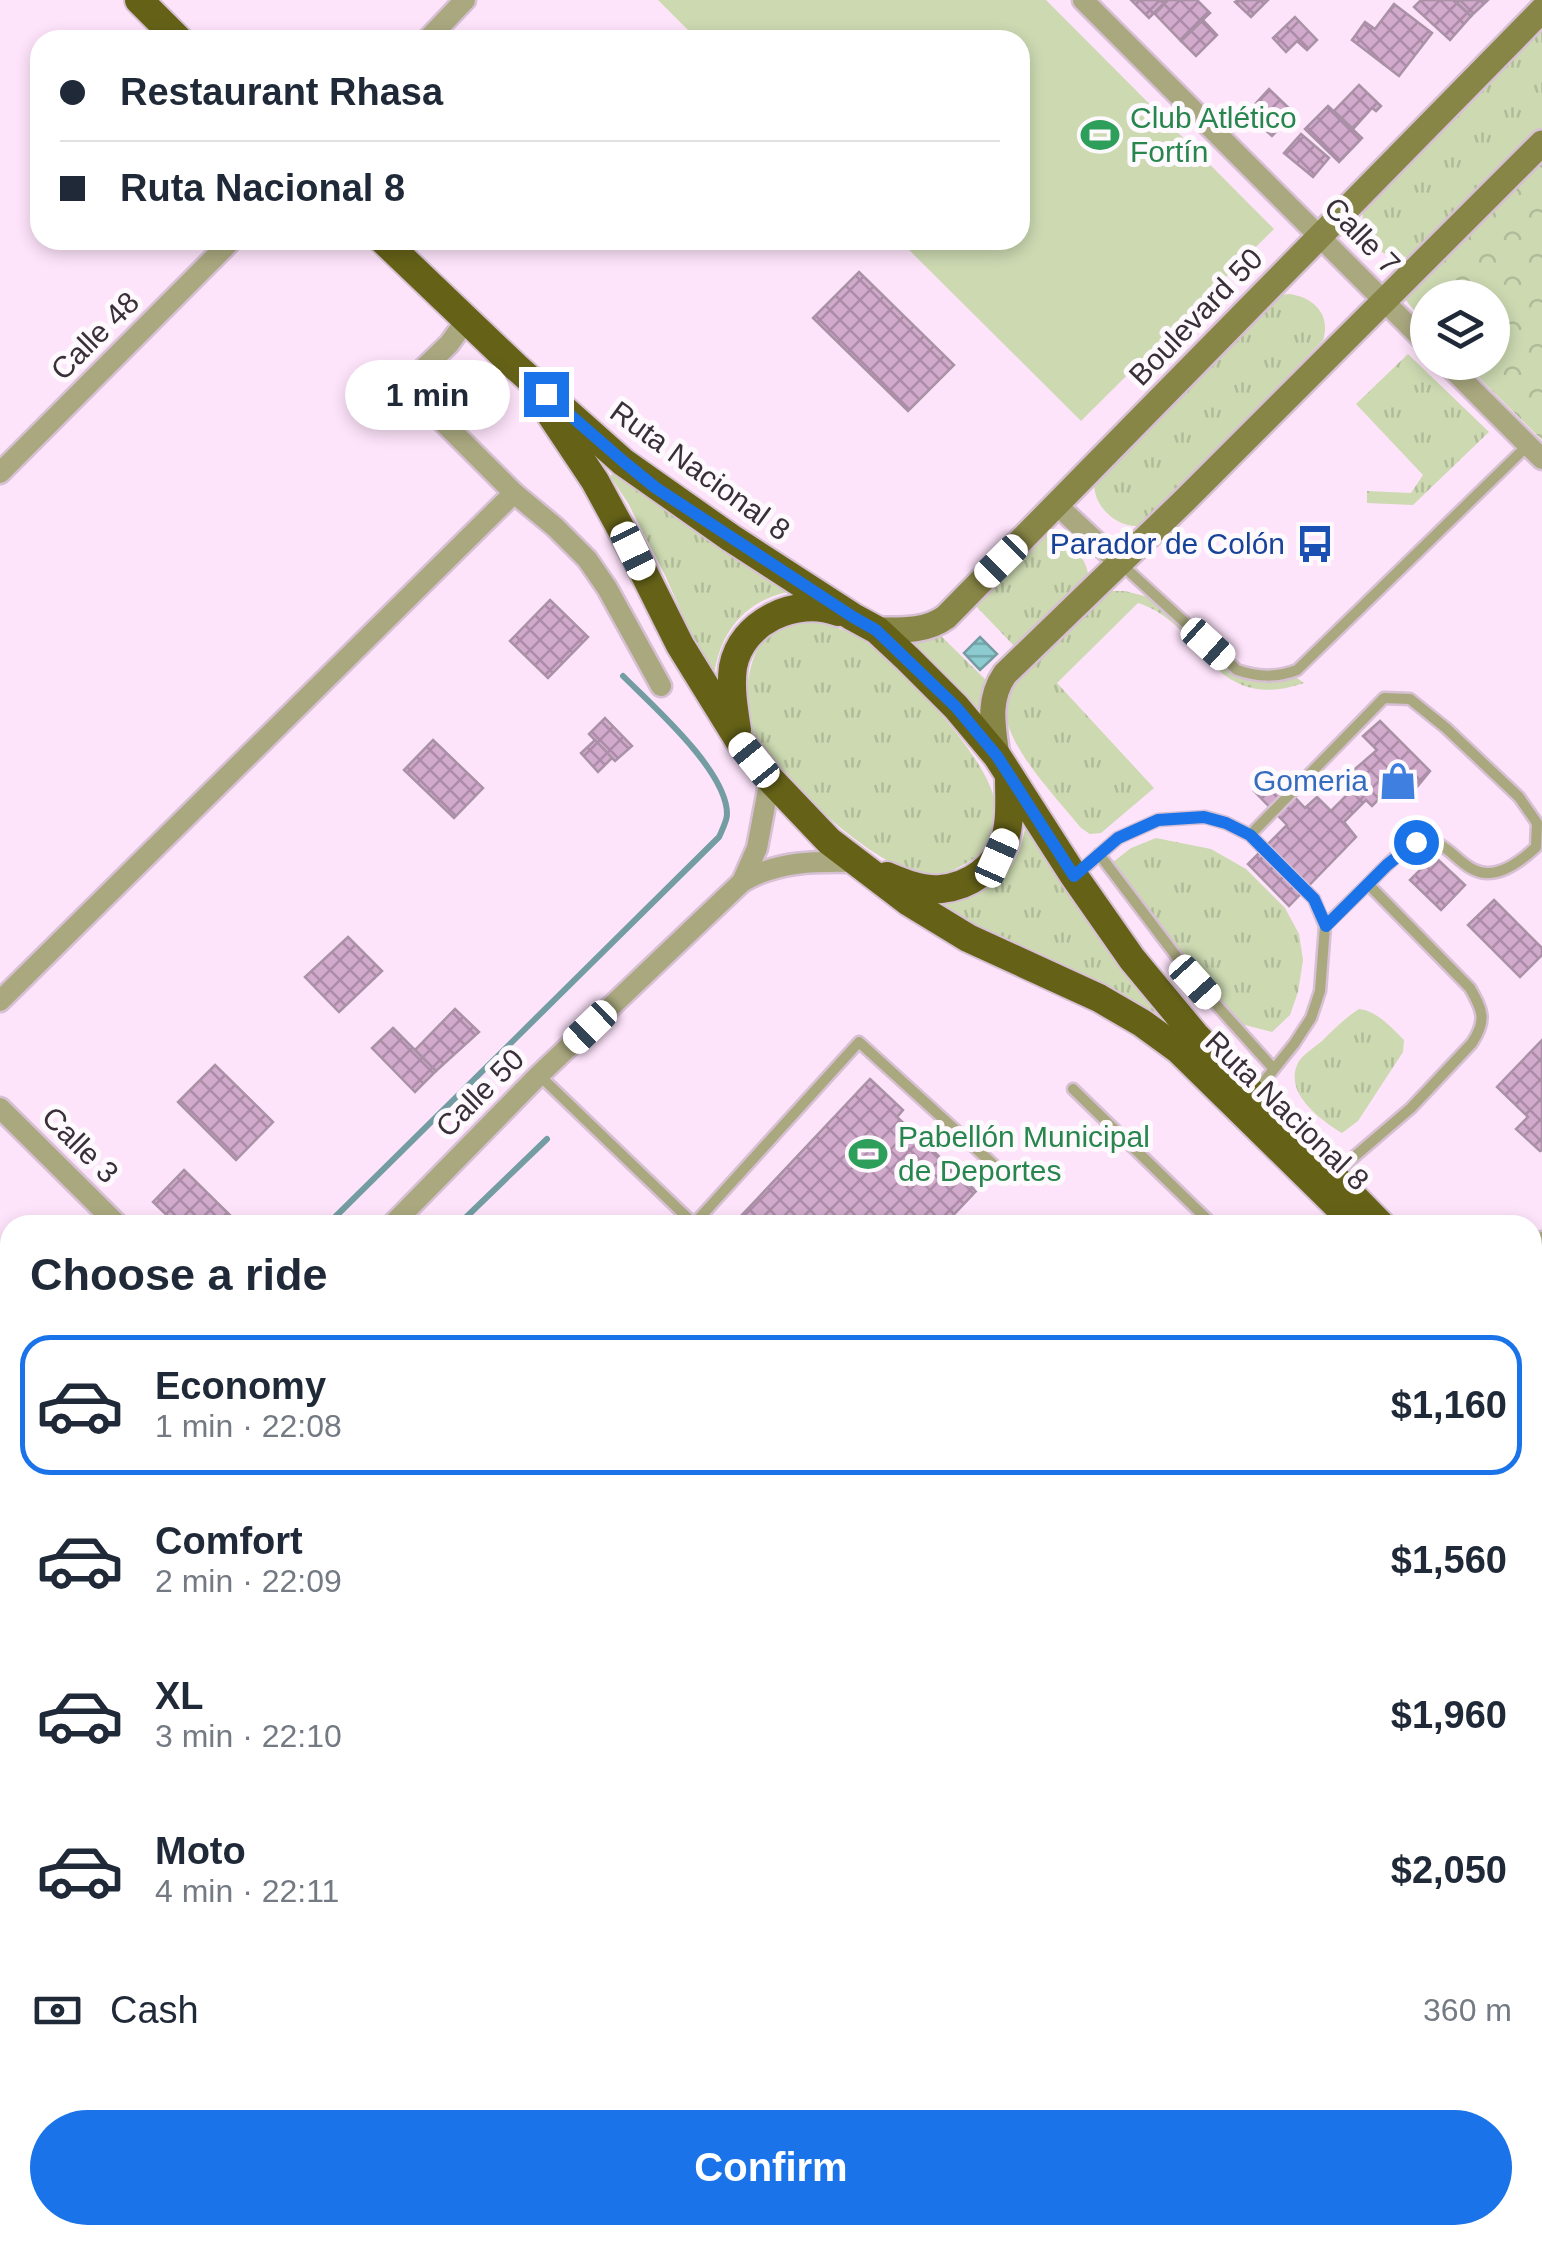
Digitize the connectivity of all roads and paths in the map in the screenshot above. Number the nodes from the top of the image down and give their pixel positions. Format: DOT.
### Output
graph roads {
  1 [pos="139,0"];
  2 [pos="466,0"];
  3 [pos="1083,0"];
  4 [pos="1542,10"];
  5 [pos="169,30"];
  6 [pos="437,30"];
  7 [pos="1542,143"];
  8 [pos="1320,236"];
  9 [pos="222,250"];
  10 [pos="394,250"];
  11 [pos="1382,300"];
  12 [pos="467,319"];
  13 [pos="1410,327"];
  14 [pos="516,368"];
  15 [pos="1463,380"];
  16 [pos="1535,452"];
  17 [pos="0,474"];
  18 [pos="514,494"];
  19 [pos="1056,505"];
  20 [pos="1120,564"];
  21 [pos="865,624"];
  22 [pos="661,686"];
  23 [pos="738,739"];
  24 [pos="1003,766"];
  25 [pos="770,780"];
  26 [pos="1250,835"];
  27 [pos="1099,854"];
  28 [pos="857,864"];
  29 [pos="1074,876"];
  30 [pos="742,882"];
  31 [pos="1368,884"];
  32 [pos="1326,926"];
  33 [pos="0,1001"];
  34 [pos="1273,1068"];
  35 [pos="539,1075"];
  36 [pos="1073,1089"];
  37 [pos="1254,1095"];
  38 [pos="0,1108"];
  39 [pos="994,1165"];
  40 [pos="1333,1174"];
  41 [pos="108,1215"];
  42 [pos="402,1215"];
  43 [pos="686,1215"];
  44 [pos="703,1215"];
  45 [pos="1202,1215"];
  46 [pos="1348,1215"];
  47 [pos="1372,1215"];
  1 -- 5 [label="highway"];
  2 -- 6 [label="street"];
  3 -- 8 [label="street, Calle 7"];
  4 -- 8 [label="main road, Boulevard 50"];
  7 -- 11 [label="main road"];
  8 -- 11 [label="street, Calle 7"];
  8 -- 19 [label="main road, Boulevard 50"];
  9 -- 17 [label="street, Calle 48"];
  10 -- 12 [label="highway, Ruta Nacional 8"];
  11 -- 13 [label="street, Calle 7"];
  11 -- 20 [label="main road"];
  12 -- 14 [label="highway, Ruta Nacional 8"];
  12 -- 18 [label="street"];
  14 -- 21 [label="highway, Ruta Nacional 8"];
  14 -- 23 [label="highway, Ruta Nacional 8"];
  15 -- 16 [label="street"];
  16 -- 20 [label="lane"];
  18 -- 22 [label="street"];
  18 -- 33 [label="street"];
  19 -- 20 [label="street"];
  19 -- 21 [label="main road, Boulevard 50"];
  20 -- 24 [label="main road"];
  21 -- 23 [label="highway"];
  21 -- 24 [label="highway, Ruta Nacional 8"];
  23 -- 25 [label="highway, Ruta Nacional 8"];
  24 -- 28 [label="highway, Ruta Nacional 8"];
  24 -- 29 [label="highway, Ruta Nacional 8"];
  25 -- 28 [label="highway, Ruta Nacional 8"];
  25 -- 30 [label="street, Calle 50"];
  26 -- 27 [label="lane"];
  26 -- 31 [label="lane"];
  26 -- 32 [label="lane"];
  27 -- 29 [label="lane"];
  27 -- 34 [label="lane"];
  28 -- 30 [label="street, Calle 50"];
  28 -- 46 [label="highway, Ruta Nacional 8"];
  29 -- 37 [label="highway, Ruta Nacional 8"];
  30 -- 35 [label="street, Calle 50"];
  31 -- 32 [label="lane"];
  31 -- 40 [label="lane"];
  32 -- 34 [label="lane"];
  34 -- 37 [label="lane"];
  35 -- 42 [label="street, Calle 50"];
  35 -- 43 [label="lane"];
  36 -- 45 [label="lane"];
  37 -- 40 [label="highway, Ruta Nacional 8"];
  38 -- 41 [label="street, Calle 3"];
  39 -- 44 [label="lane"];
  40 -- 47 [label="highway, Ruta Nacional 8"];
}
